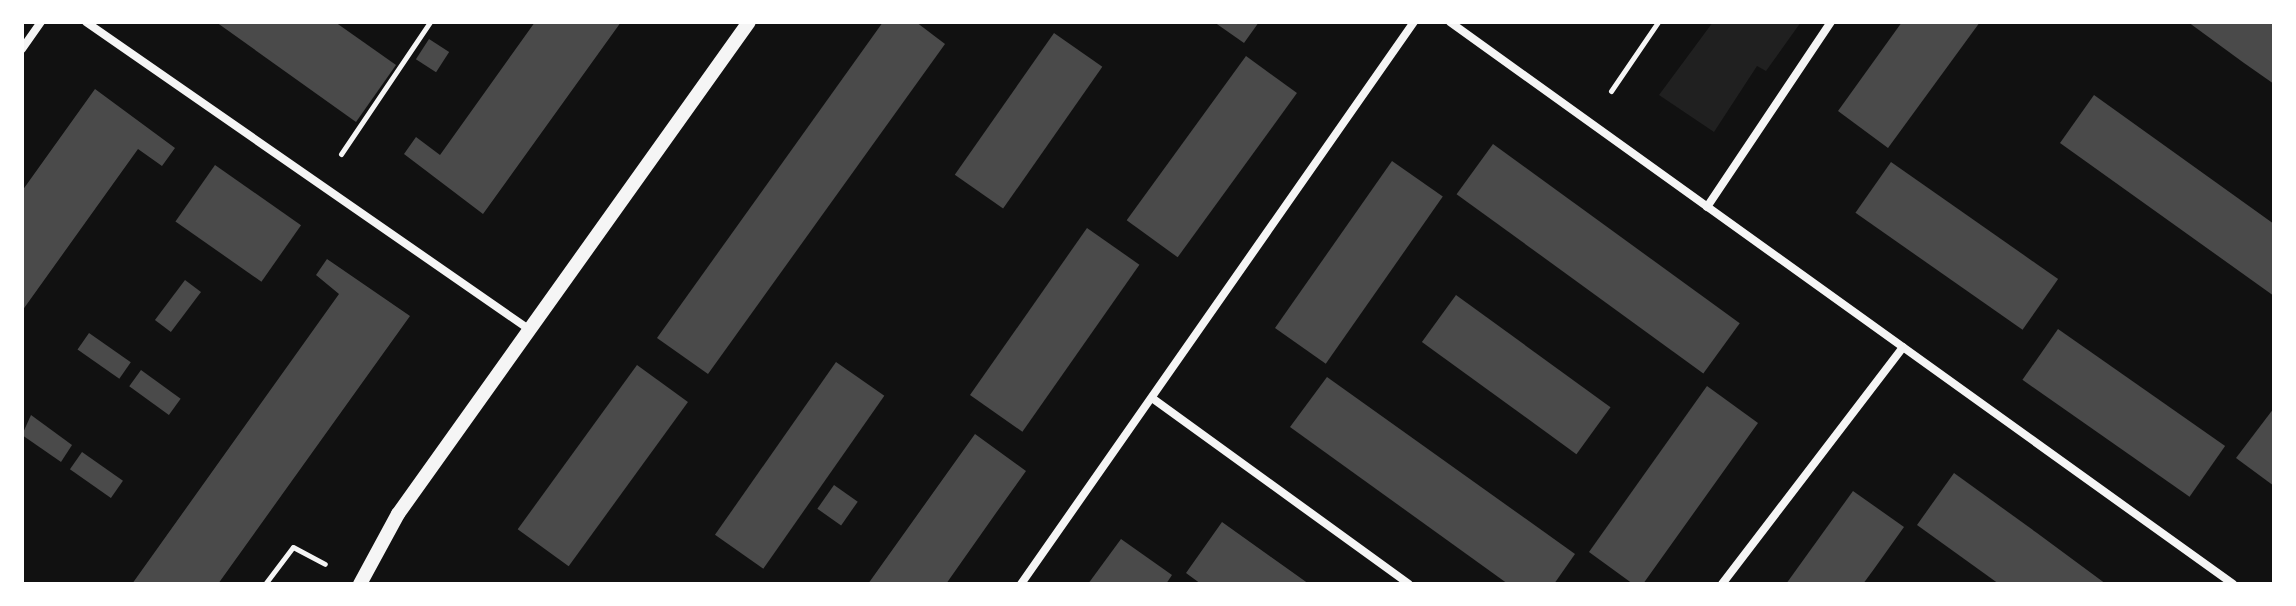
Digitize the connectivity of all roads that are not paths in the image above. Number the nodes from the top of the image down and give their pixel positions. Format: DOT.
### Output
graph roads {
  1 [pos="41,22"];
  2 [pos="86,22"];
  3 [pos="749,22"];
  4 [pos="1414,22"];
  5 [pos="1450,22"];
  6 [pos="1831,22"];
  7 [pos="22,49"];
  8 [pos="1707,207"];
  9 [pos="530,331"];
  10 [pos="1903,347"];
  11 [pos="1152,398"];
  12 [pos="360,584"];
  13 [pos="1021,584"];
  14 [pos="1409,584"];
  15 [pos="1722,584"];
  16 [pos="2233,584"];
  1 -- 7 [label="street"];
  2 -- 9 [label="street"];
  3 -- 9 [label="street"];
  4 -- 11 [label="street"];
  5 -- 8 [label="street"];
  6 -- 8 [label="street"];
  8 -- 10 [label="street"];
  9 -- 12 [label="street"];
  10 -- 15 [label="street"];
  10 -- 16 [label="street"];
  11 -- 13 [label="street"];
  11 -- 14 [label="street"];
}
